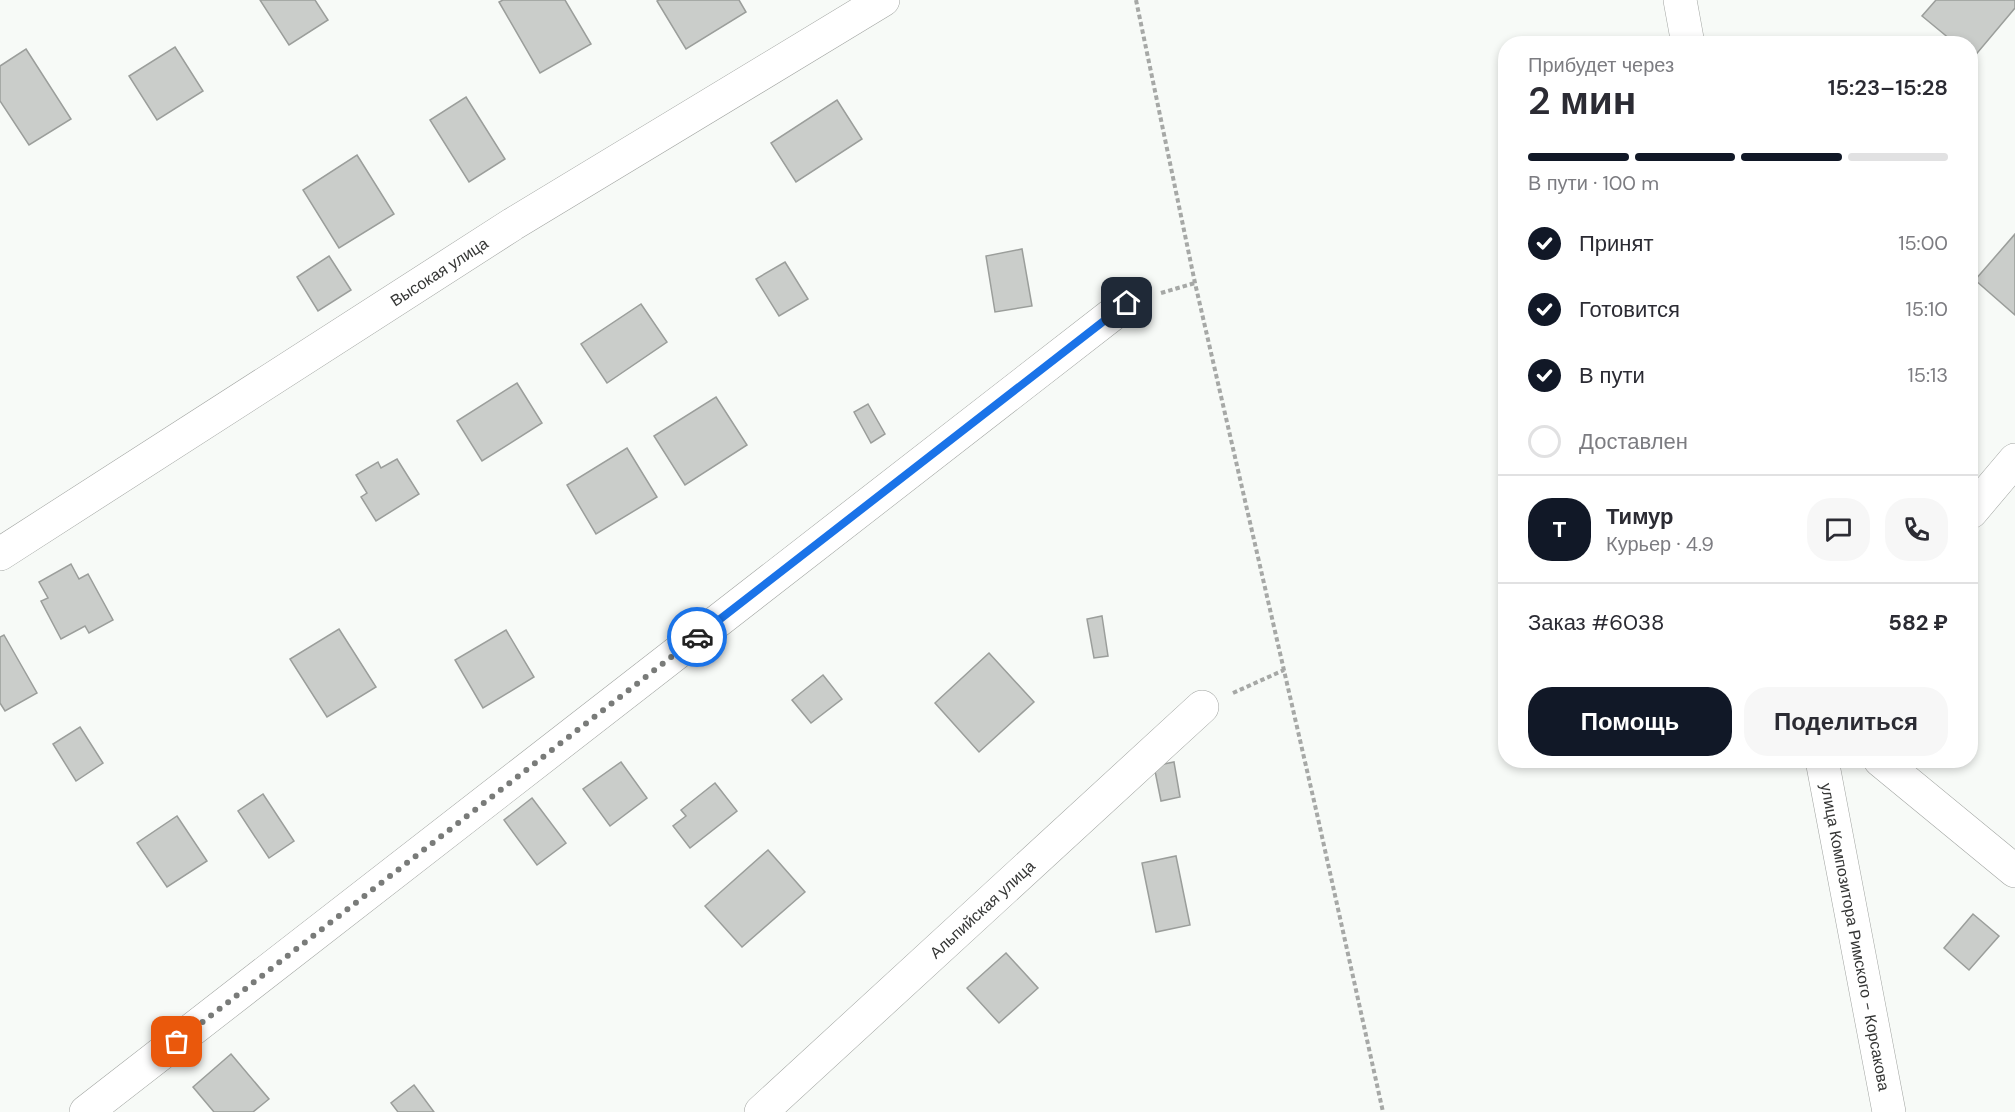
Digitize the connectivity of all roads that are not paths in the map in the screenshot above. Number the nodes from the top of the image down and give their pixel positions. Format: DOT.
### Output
graph roads {
  1 [pos="883,0"];
  2 [pos="1680,0"];
  3 [pos="1687,36"];
  4 [pos="1127,303"];
  5 [pos="2015,460"];
  6 [pos="1978,504"];
  7 [pos="0,554"];
  8 [pos="1202,707"];
  9 [pos="1824,768"];
  10 [pos="1890,768"];
  11 [pos="2015,871"];
  12 [pos="86,1112"];
  13 [pos="761,1112"];
  14 [pos="1889,1112"];
  1 -- 7 [label="street, Высокая улица"];
  2 -- 3 [label="street"];
  4 -- 12 [label="street"];
  5 -- 6 [label="street"];
  8 -- 13 [label="street, Альпийская улица"];
  9 -- 14 [label="street, улица Композитора Римского - Корсакова"];
  10 -- 11 [label="street"];
}
